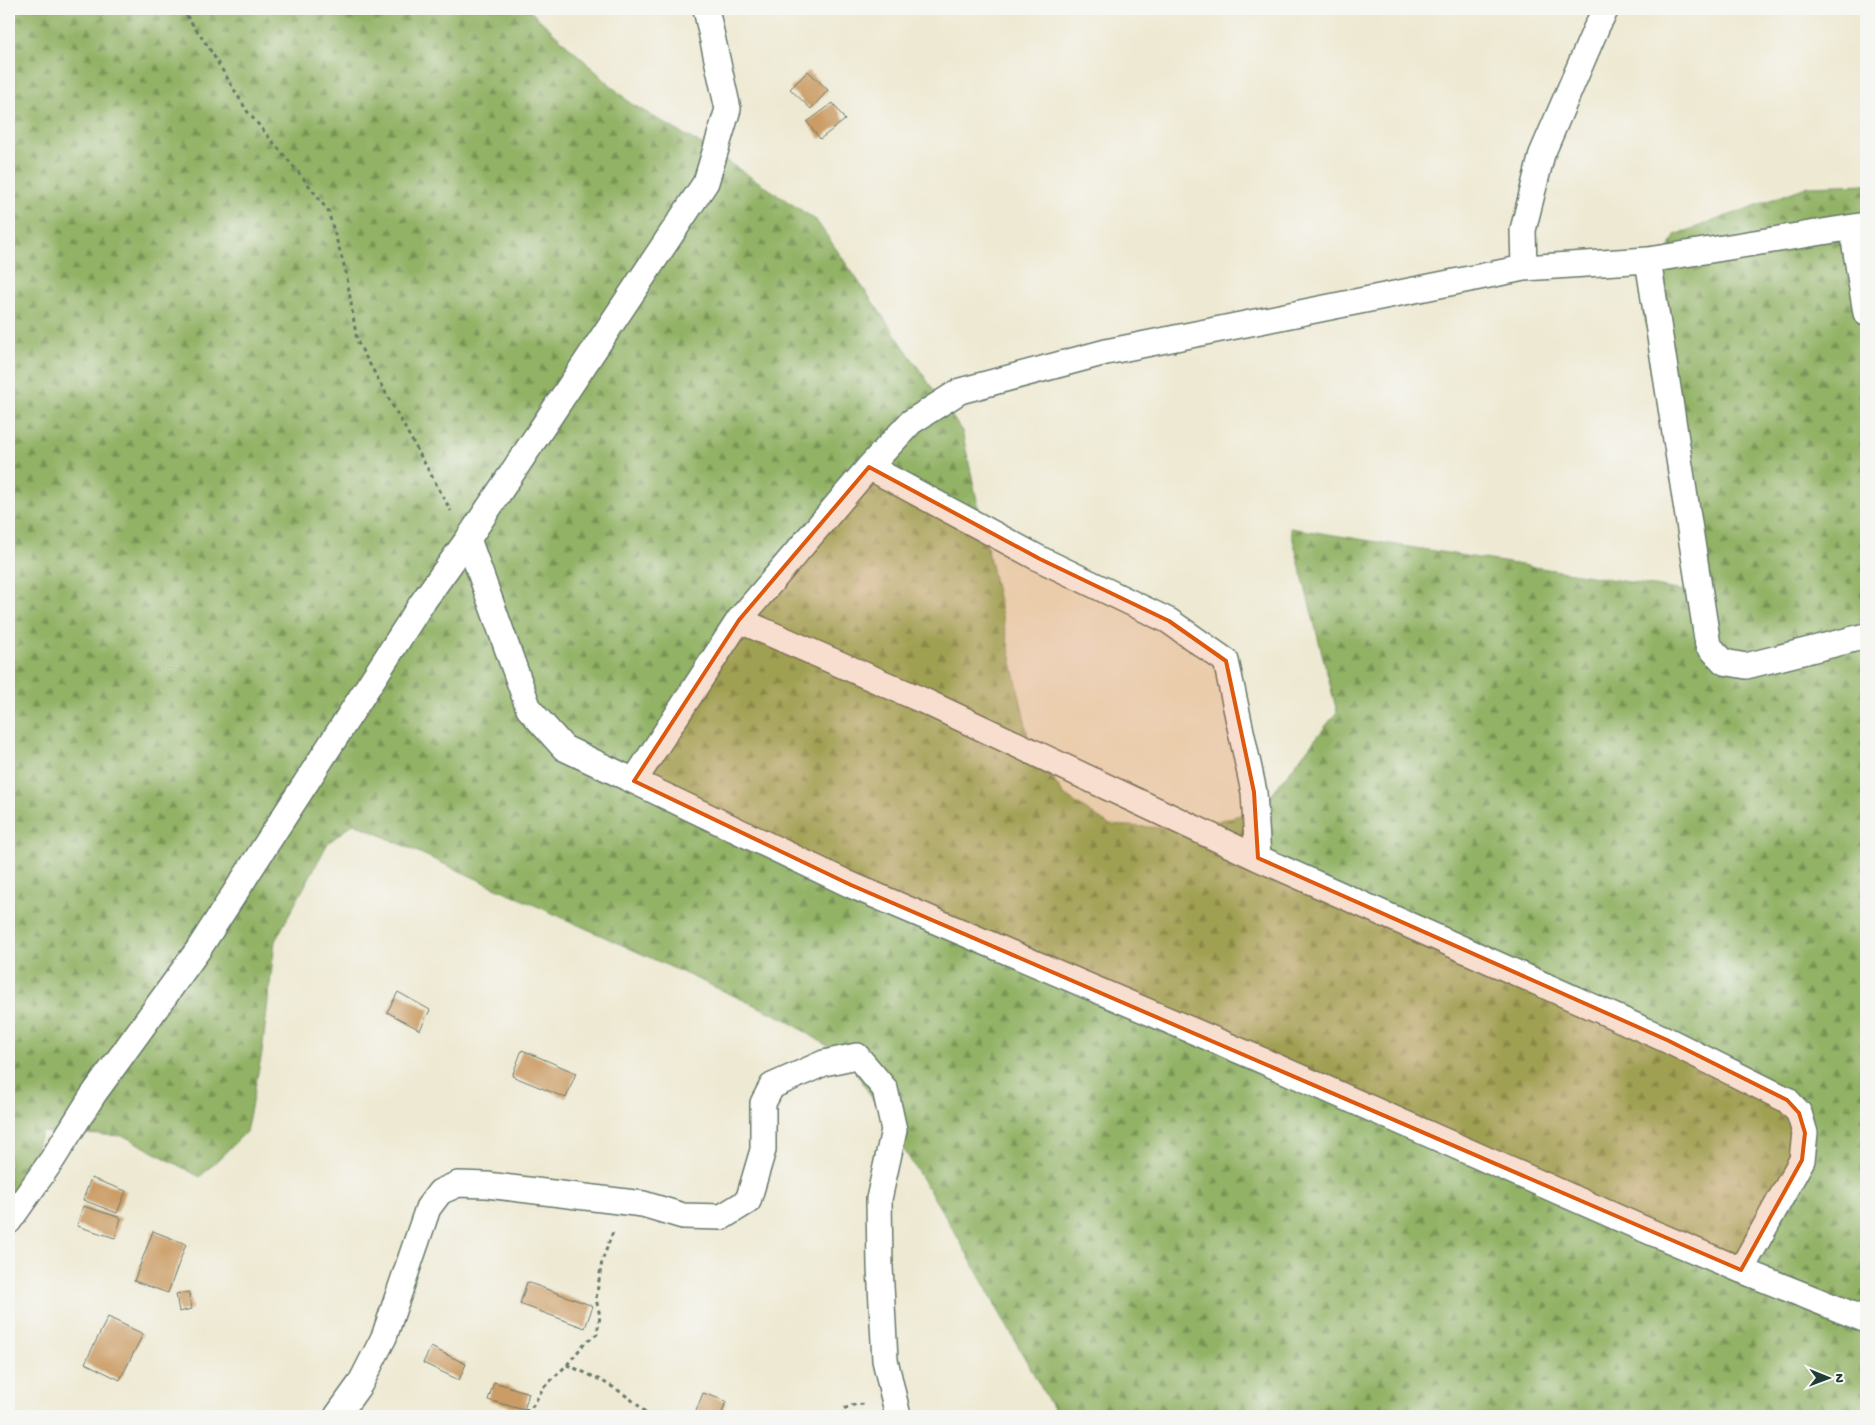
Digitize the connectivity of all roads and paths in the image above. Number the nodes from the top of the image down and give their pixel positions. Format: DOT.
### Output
graph roads {
  1 [pos="182,9"];
  2 [pos="706,9"];
  3 [pos="1606,9"];
  4 [pos="1859,227"];
  5 [pos="1648,260"];
  6 [pos="1524,268"];
  7 [pos="1866,313"];
  8 [pos="869,467"];
  9 [pos="468,540"];
  10 [pos="739,620"];
  11 [pos="1866,636"];
  12 [pos="634,781"];
  13 [pos="1258,858"];
  14 [pos="624,1202"];
  15 [pos="9,1221"];
  16 [pos="1741,1270"];
  17 [pos="1866,1320"];
  18 [pos="568,1365"];
  19 [pos="337,1416"];
  20 [pos="518,1416"];
  21 [pos="650,1416"];
  22 [pos="898,1416"];
  1 -- 9 [label="path"];
  2 -- 9 [label="street"];
  3 -- 6 [label="street"];
  4 -- 5 [label="street"];
  4 -- 7 [label="street"];
  5 -- 6 [label="street"];
  5 -- 11 [label="street"];
  6 -- 8 [label="street"];
  8 -- 10 [label="street"];
  8 -- 13 [label="street"];
  9 -- 12 [label="street"];
  9 -- 15 [label="street"];
  10 -- 12 [label="street"];
  10 -- 13 [label="street"];
  12 -- 16 [label="street"];
  13 -- 16 [label="street"];
  14 -- 18 [label="path"];
  14 -- 19 [label="street"];
  14 -- 22 [label="street"];
  16 -- 17 [label="street"];
  18 -- 20 [label="path"];
  18 -- 21 [label="path"];
}
